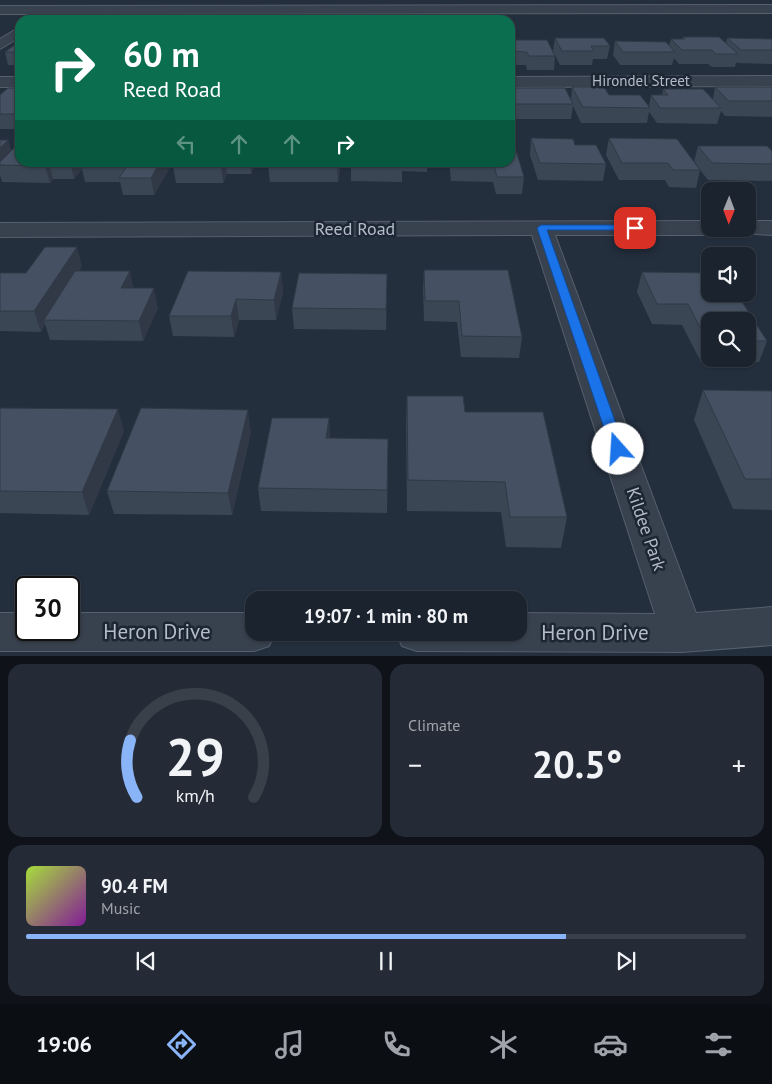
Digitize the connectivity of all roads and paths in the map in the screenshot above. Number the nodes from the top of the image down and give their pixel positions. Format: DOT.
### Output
graph roads {
  1 [pos="772,9"];
  2 [pos="0,10"];
  3 [pos="48,10"];
  4 [pos="42,15"];
  5 [pos="15,34"];
  6 [pos="0,45"];
  7 [pos="772,81"];
  8 [pos="0,82"];
  9 [pos="15,82"];
  10 [pos="515,82"];
  11 [pos="541,228"];
  12 [pos="701,228"];
  13 [pos="756,228"];
  14 [pos="772,228"];
  15 [pos="0,230"];
  16 [pos="772,626"];
  17 [pos="0,632"];
  18 [pos="245,632"];
  19 [pos="527,632"];
  20 [pos="682,633"];
  1 -- 3 [label="street"];
  2 -- 3 [label="street"];
  3 -- 4 [label="street"];
  5 -- 6 [label="street"];
  7 -- 10 [label="street, Hirondel Street"];
  8 -- 9 [label="street"];
  11 -- 12 [label="street, Reed Road"];
  11 -- 15 [label="street, Reed Road"];
  11 -- 20 [label="street, Kildee Park"];
  13 -- 14 [label="street"];
  16 -- 20 [label="street, Heron Drive"];
  17 -- 18 [label="street, Heron Drive"];
  19 -- 20 [label="street, Heron Drive"];
}
